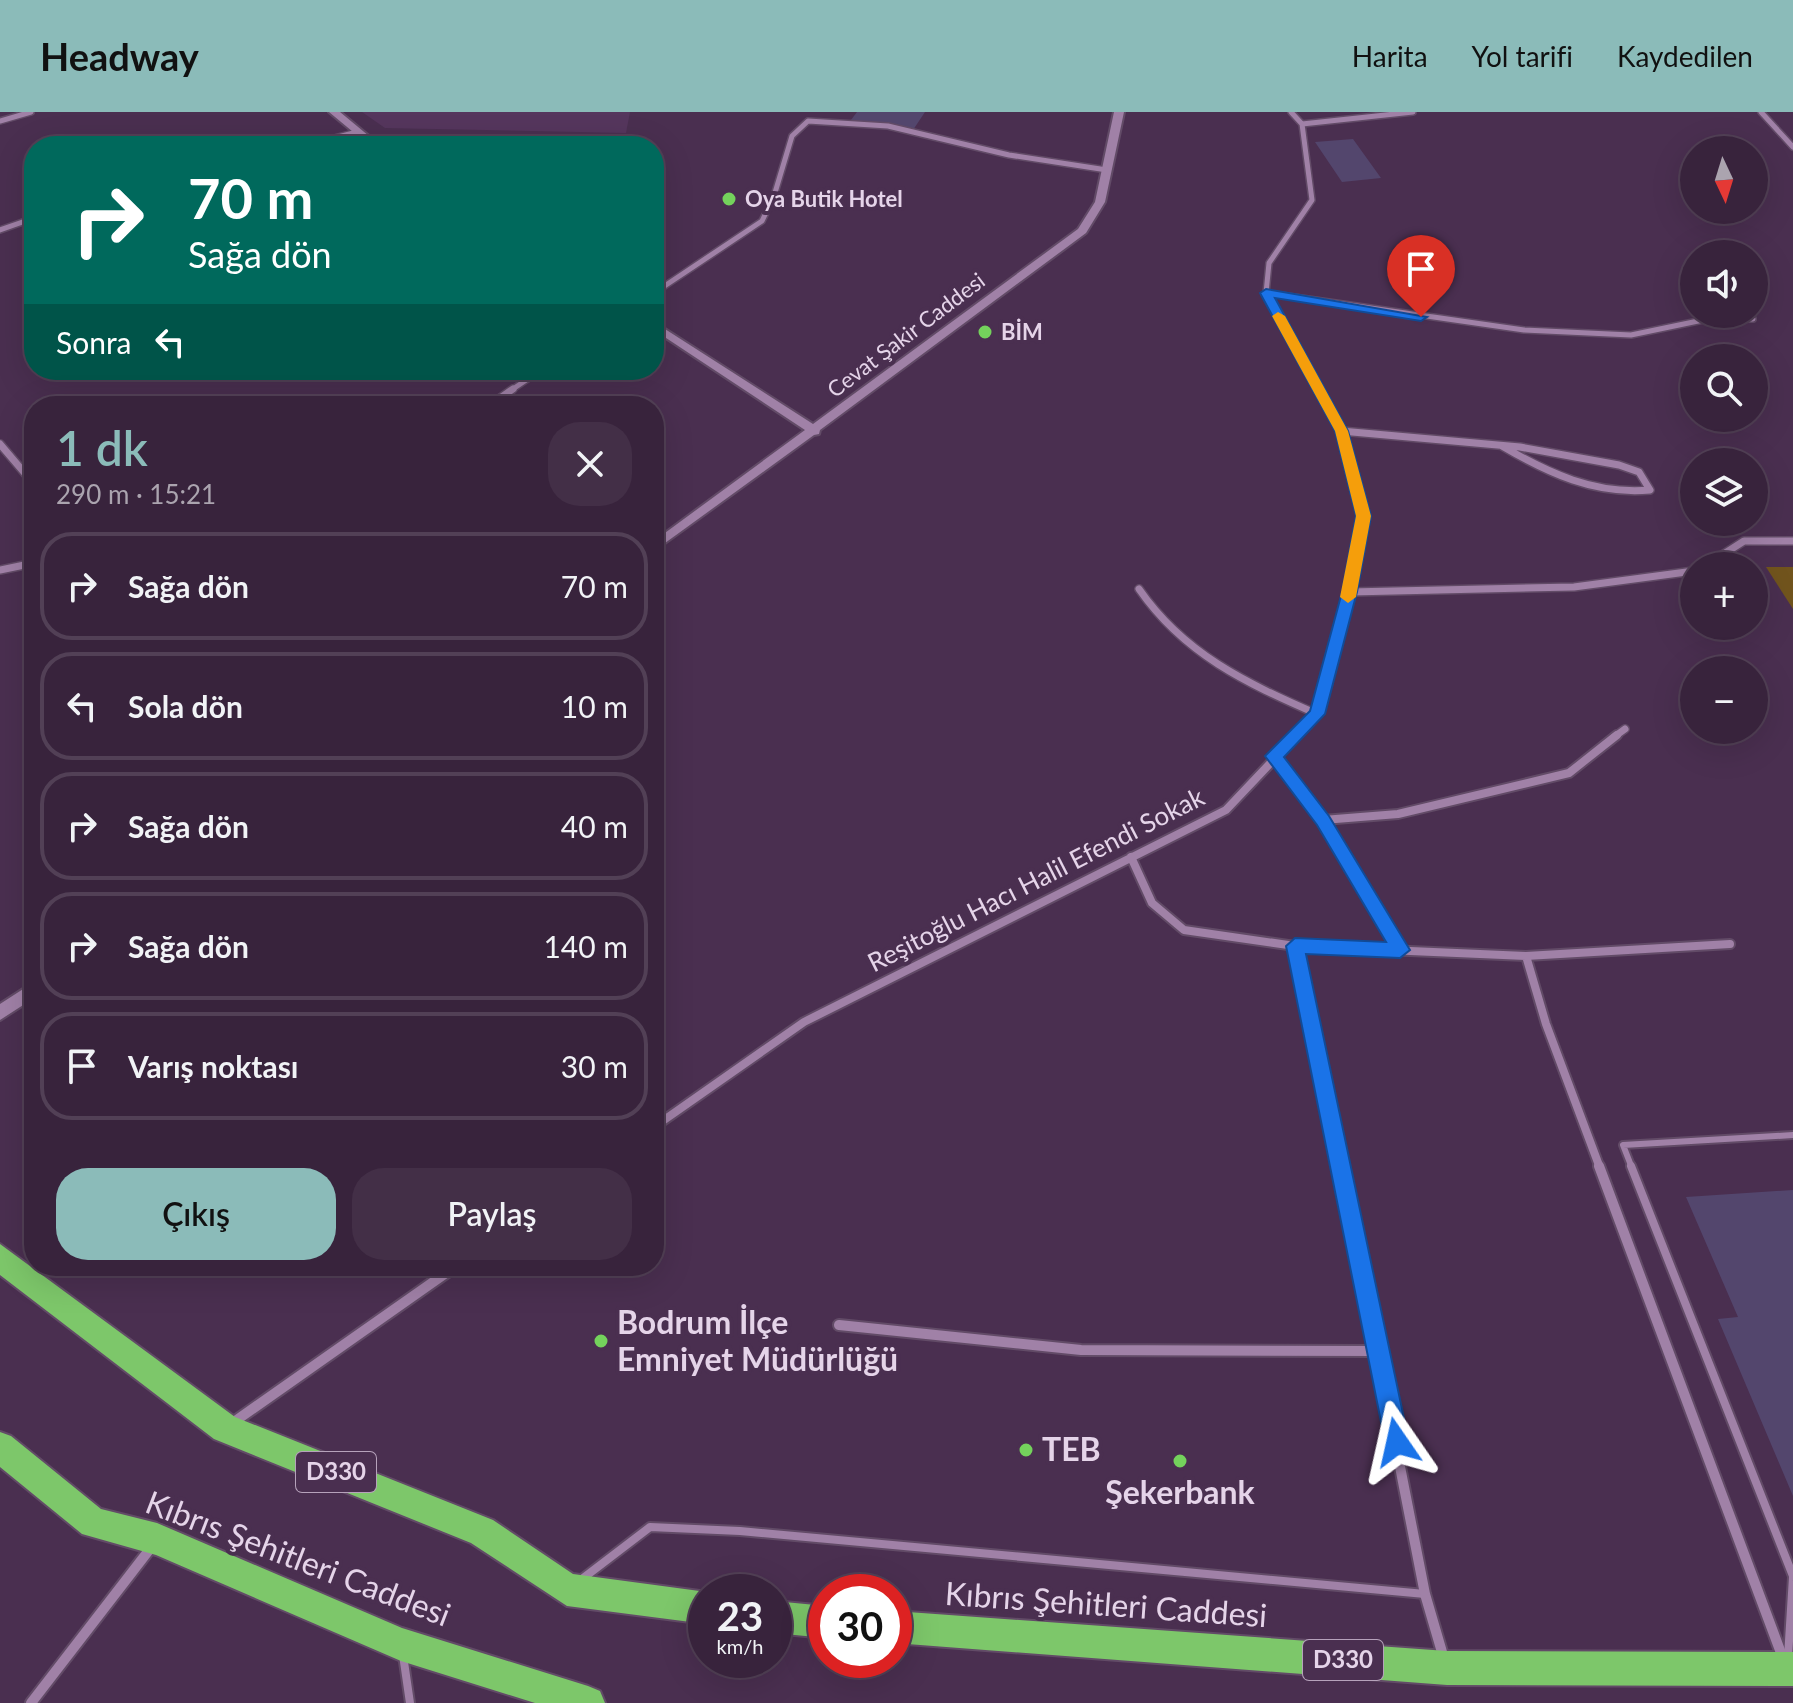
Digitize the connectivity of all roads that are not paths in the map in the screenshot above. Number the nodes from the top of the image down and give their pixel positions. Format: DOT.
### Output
graph roads {
  1 [pos="31,112"];
  2 [pos="334,112"];
  3 [pos="1119,112"];
  4 [pos="1291,112"];
  5 [pos="1413,112"];
  6 [pos="1761,112"];
  7 [pos="0,121"];
  8 [pos="1302,124"];
  9 [pos="357,132"];
  10 [pos="342,136"];
  11 [pos="362,136"];
  12 [pos="1793,147"];
  13 [pos="1107,170"];
  14 [pos="24,222"];
  15 [pos="0,230"];
  16 [pos="664,286"];
  17 [pos="1266,293"];
  18 [pos="1680,325"];
  19 [pos="664,332"];
  20 [pos="527,380"];
  21 [pos="503,396"];
  22 [pos="815,431"];
  23 [pos="1341,431"];
  24 [pos="0,444"];
  25 [pos="1502,446"];
  26 [pos="24,472"];
  27 [pos="664,540"];
  28 [pos="1793,541"];
  29 [pos="1727,552"];
  30 [pos="24,565"];
  31 [pos="0,570"];
  32 [pos="1680,573"];
  33 [pos="1139,589"];
  34 [pos="1350,592"];
  35 [pos="1317,714"];
  36 [pos="1625,729"];
  37 [pos="1274,756"];
  38 [pos="1323,820"];
  39 [pos="1131,857"];
  40 [pos="1730,944"];
  41 [pos="1295,946"];
  42 [pos="1400,950"];
  43 [pos="1526,956"];
  44 [pos="24,996"];
  45 [pos="0,1013"];
  46 [pos="664,1120"];
  47 [pos="1793,1135"];
  48 [pos="0,1258"];
  49 [pos="442,1276"];
  50 [pos="839,1325"];
  51 [pos="1380,1351"];
  52 [pos="225,1428"];
  53 [pos="0,1447"];
  54 [pos="157,1539"];
  55 [pos="1793,1576"];
  56 [pos="567,1590"];
  57 [pos="1425,1594"];
  58 [pos="688,1606"];
  59 [pos="912,1628"];
  60 [pos="401,1644"];
  61 [pos="1447,1668"];
  62 [pos="1790,1669"];
  63 [pos="31,1703"];
  64 [pos="410,1703"];
  65 [pos="588,1703"];
  1 -- 7 [label="street"];
  2 -- 9 [label="main road"];
  3 -- 13 [label="main road, Cevat Şakir Caddesi"];
  4 -- 8 [label="street"];
  5 -- 8 [label="street"];
  6 -- 12 [label="street"];
  8 -- 17 [label="street"];
  9 -- 10 [label="street"];
  9 -- 11 [label="main road"];
  13 -- 16 [label="street"];
  13 -- 22 [label="main road, Cevat Şakir Caddesi"];
  14 -- 15 [label="street"];
  17 -- 18 [label="street"];
  17 -- 23 [label="street"];
  19 -- 22 [label="main road"];
  20 -- 21 [label="street"];
  22 -- 27 [label="main road, Cevat Şakir Caddesi"];
  23 -- 25 [label="street"];
  23 -- 34 [label="street"];
  24 -- 26 [label="street"];
  25 -- 25 [label="street"];
  28 -- 29 [label="street"];
  30 -- 31 [label="street"];
  32 -- 34 [label="street"];
  33 -- 35 [label="street"];
  34 -- 35 [label="street"];
  35 -- 37 [label="street, Reşitoğlu Hacı Halil Efendi Sokak"];
  36 -- 38 [label="street"];
  37 -- 38 [label="street"];
  37 -- 39 [label="street, Reşitoğlu Hacı Halil Efendi Sokak"];
  38 -- 42 [label="street"];
  39 -- 41 [label="street"];
  39 -- 46 [label="street, Reşitoğlu Hacı Halil Efendi Sokak"];
  40 -- 43 [label="street"];
  41 -- 42 [label="street"];
  41 -- 51 [label="street"];
  42 -- 43 [label="street"];
  43 -- 62 [label="street"];
  44 -- 45 [label="main road"];
  47 -- 55 [label="lane"];
  48 -- 52 [label="highway, D330"];
  49 -- 52 [label="street"];
  50 -- 51 [label="street"];
  51 -- 57 [label="street"];
  52 -- 56 [label="highway, D330"];
  53 -- 54 [label="highway, Kıbrıs Şehitleri Caddesi"];
  54 -- 60 [label="highway, Kıbrıs Şehitleri Caddesi"];
  54 -- 63 [label="street"];
  55 -- 62 [label="lane"];
  56 -- 57 [label="lane"];
  56 -- 58 [label="highway, D330"];
  57 -- 61 [label="street"];
  59 -- 61 [label="highway, Kıbrıs Şehitleri Caddesi / D330"];
  60 -- 64 [label="lane"];
  60 -- 65 [label="highway, Kıbrıs Şehitleri Caddesi"];
  61 -- 62 [label="highway, Kıbrıs Şehitleri Caddesi / D330"];
}
